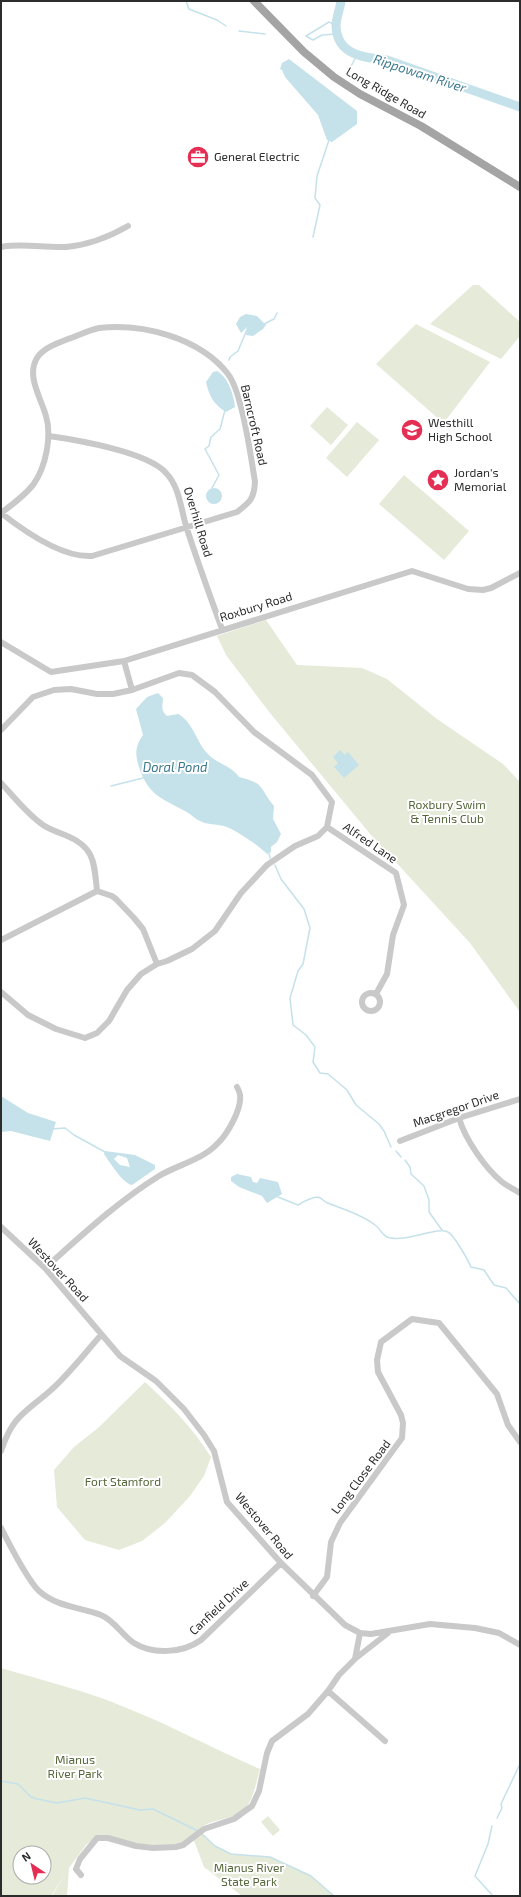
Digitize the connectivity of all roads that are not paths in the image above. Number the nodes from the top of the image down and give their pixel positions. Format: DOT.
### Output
graph roads {
  1 [pos="255,1"];
  2 [pos="520,187"];
  3 [pos="128,226"];
  4 [pos="1,247"];
  5 [pos="49,436"];
  6 [pos="1,513"];
  7 [pos="186,528"];
  8 [pos="520,573"];
  9 [pos="222,630"];
  10 [pos="1,642"];
  11 [pos="124,660"];
  12 [pos="132,690"];
  13 [pos="1,730"];
  14 [pos="1,783"];
  15 [pos="327,827"];
  16 [pos="97,892"];
  17 [pos="1,940"];
  18 [pos="157,964"];
  19 [pos="1,992"];
  20 [pos="376,994"];
  21 [pos="237,1087"];
  22 [pos="520,1100"];
  23 [pos="459,1118"];
  24 [pos="400,1141"];
  25 [pos="520,1193"];
  26 [pos="1,1227"];
  27 [pos="45,1268"];
  28 [pos="102,1335"];
  29 [pos="520,1442"];
  30 [pos="1,1451"];
  31 [pos="1,1528"];
  32 [pos="281,1563"];
  33 [pos="313,1596"];
  34 [pos="360,1633"];
  35 [pos="388,1633"];
  36 [pos="520,1645"];
  37 [pos="355,1659"];
  38 [pos="328,1691"];
  39 [pos="385,1741"];
  40 [pos="81,1875"];
  1 -- 2 [label="main road, Long Ridge Road"];
  3 -- 4 [label="street"];
  5 -- 6 [label="street, Barncroft Road"];
  5 -- 7 [label="street, Overhill Road"];
  5 -- 7 [label="street, Barncroft Road"];
  6 -- 7 [label="street, Barncroft Road"];
  7 -- 9 [label="street, Overhill Road"];
  8 -- 9 [label="street, Roxbury Road"];
  9 -- 11 [label="street, Roxbury Road"];
  10 -- 11 [label="street, Roxbury Road"];
  11 -- 12 [label="street"];
  12 -- 13 [label="street"];
  12 -- 15 [label="street"];
  14 -- 16 [label="street"];
  15 -- 18 [label="street"];
  15 -- 20 [label="street, Alfred Lane"];
  16 -- 17 [label="street"];
  16 -- 18 [label="street"];
  18 -- 19 [label="street"];
  21 -- 27 [label="street"];
  22 -- 23 [label="street, Macgregor Drive"];
  23 -- 24 [label="street, Macgregor Drive"];
  23 -- 25 [label="street"];
  26 -- 27 [label="street, Westover Road"];
  27 -- 28 [label="street, Westover Road"];
  28 -- 30 [label="street"];
  28 -- 32 [label="street, Westover Road"];
  29 -- 33 [label="street, Long Close Road"];
  31 -- 32 [label="street, Canfield Drive"];
  32 -- 33 [label="street, Westover Road"];
  33 -- 34 [label="street, Westover Road"];
  34 -- 35 [label="street, Westover Road"];
  34 -- 37 [label="street"];
  35 -- 36 [label="street, Westover Road"];
  35 -- 37 [label="street"];
  37 -- 38 [label="street"];
  38 -- 39 [label="street"];
  38 -- 40 [label="street"];
}
